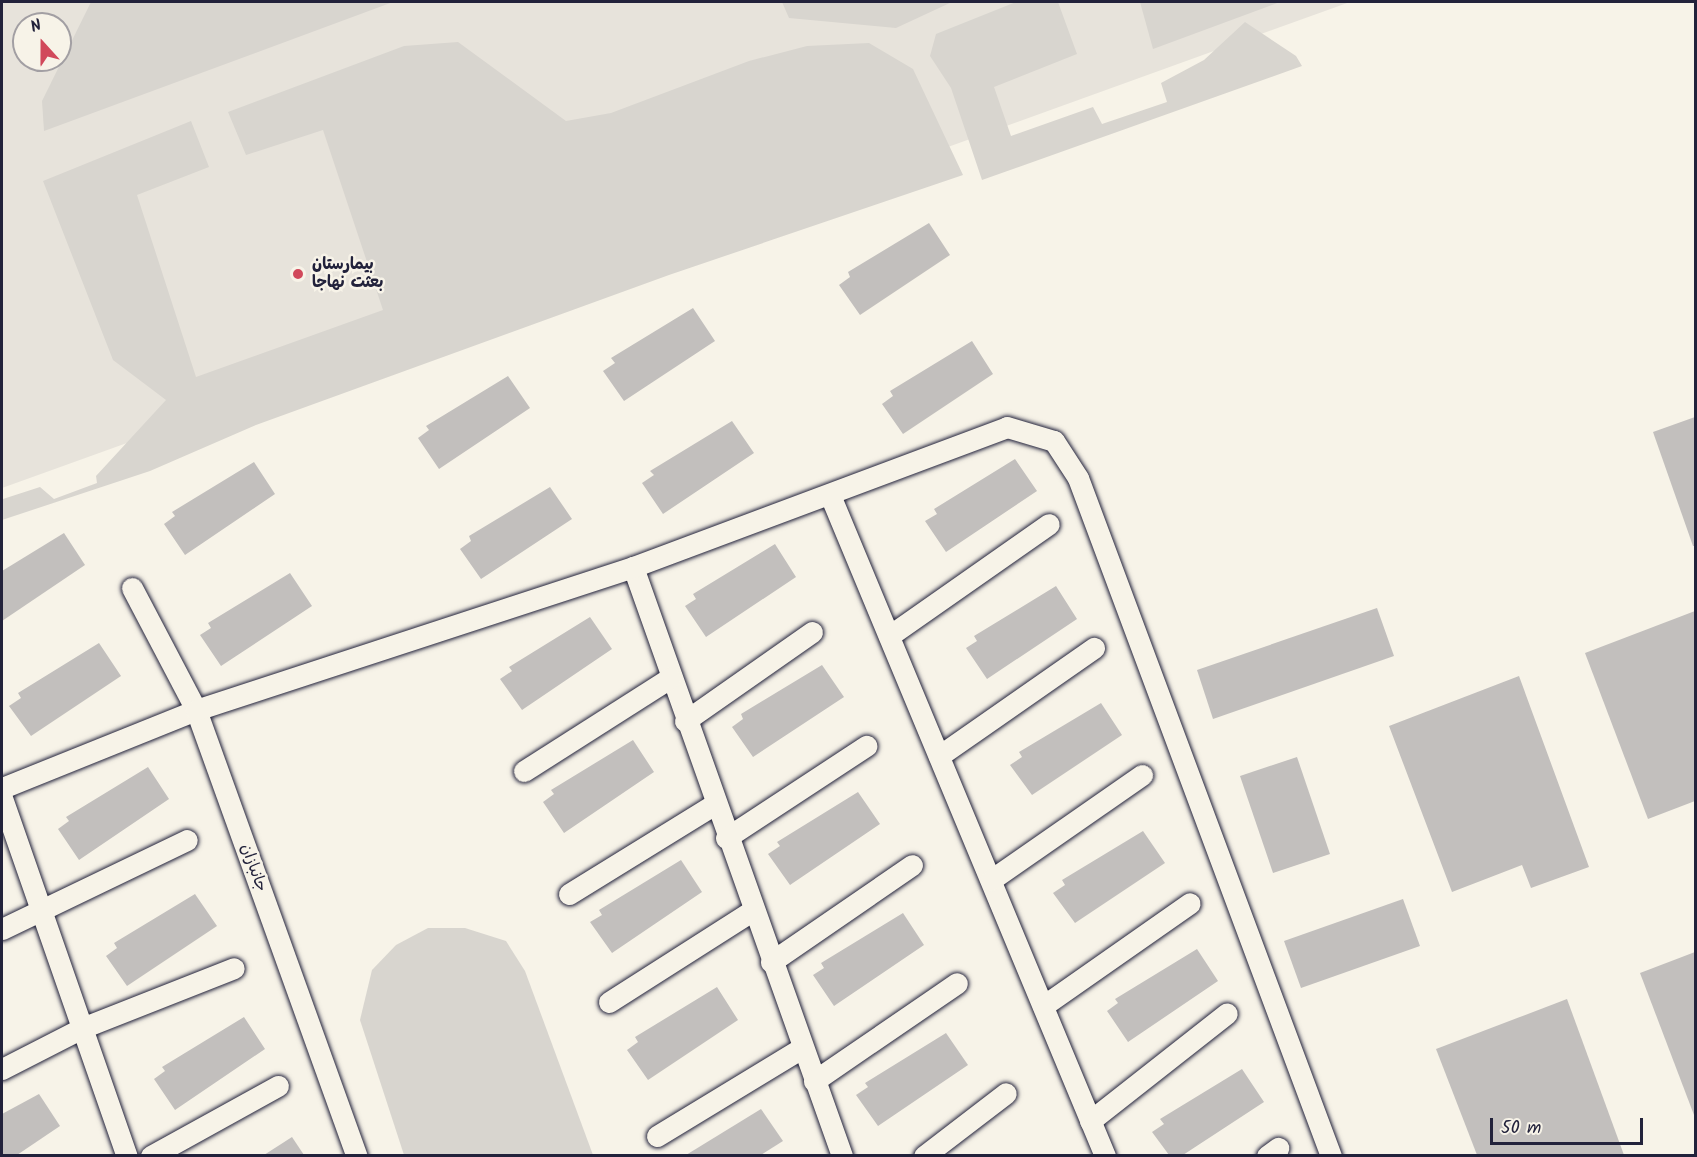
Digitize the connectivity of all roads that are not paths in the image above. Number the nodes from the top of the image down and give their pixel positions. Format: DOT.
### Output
graph roads {
  1 [pos="830,495"];
  2 [pos="1049,524"];
  3 [pos="633,567"];
  4 [pos="132,588"];
  5 [pos="812,632"];
  6 [pos="889,636"];
  7 [pos="1094,648"];
  8 [pos="670,678"];
  9 [pos="196,710"];
  10 [pos="685,721"];
  11 [pos="866,746"];
  12 [pos="939,756"];
  13 [pos="524,771"];
  14 [pos="1142,775"];
  15 [pos="2,788"];
  16 [pos="2,798"];
  17 [pos="713,805"];
  18 [pos="726,838"];
  19 [pos="187,840"];
  20 [pos="912,865"];
  21 [pos="991,880"];
  22 [pos="569,894"];
  23 [pos="1190,903"];
  24 [pos="41,910"];
  25 [pos="752,911"];
  26 [pos="2,929"];
  27 [pos="771,962"];
  28 [pos="234,968"];
  29 [pos="957,983"];
  30 [pos="609,1002"];
  31 [pos="1042,1006"];
  32 [pos="1227,1013"];
  33 [pos="82,1028"];
  34 [pos="802,1048"];
  35 [pos="2,1069"];
  36 [pos="814,1081"];
  37 [pos="278,1086"];
  38 [pos="1006,1093"];
  39 [pos="1090,1120"];
  40 [pos="657,1136"];
  41 [pos="127,1155"];
  42 [pos="151,1155"];
  43 [pos="357,1155"];
  44 [pos="842,1155"];
  45 [pos="924,1155"];
  46 [pos="1105,1155"];
  47 [pos="1331,1155"];
  1 -- 3 [label="street"];
  1 -- 6 [label="street"];
  1 -- 47 [label="street"];
  2 -- 6 [label="street"];
  3 -- 8 [label="street"];
  3 -- 9 [label="street"];
  4 -- 9 [label="street, جانبازان"];
  5 -- 10 [label="street"];
  6 -- 12 [label="street"];
  7 -- 12 [label="street"];
  8 -- 10 [label="street"];
  8 -- 13 [label="street"];
  9 -- 15 [label="street"];
  9 -- 43 [label="street, جانبازان"];
  10 -- 17 [label="street"];
  11 -- 18 [label="street"];
  12 -- 21 [label="street"];
  14 -- 21 [label="street"];
  16 -- 24 [label="street"];
  17 -- 18 [label="street"];
  17 -- 22 [label="street"];
  18 -- 25 [label="street"];
  19 -- 24 [label="street"];
  20 -- 27 [label="street"];
  21 -- 31 [label="street"];
  23 -- 31 [label="street"];
  24 -- 26 [label="street"];
  24 -- 33 [label="street"];
  25 -- 27 [label="street"];
  25 -- 30 [label="street"];
  27 -- 34 [label="street"];
  28 -- 33 [label="street"];
  29 -- 36 [label="street"];
  31 -- 39 [label="street"];
  32 -- 39 [label="street"];
  33 -- 35 [label="street"];
  33 -- 41 [label="street"];
  34 -- 36 [label="street"];
  34 -- 40 [label="street"];
  36 -- 44 [label="street"];
  37 -- 42 [label="street"];
  38 -- 45 [label="street"];
  39 -- 46 [label="street"];
}
